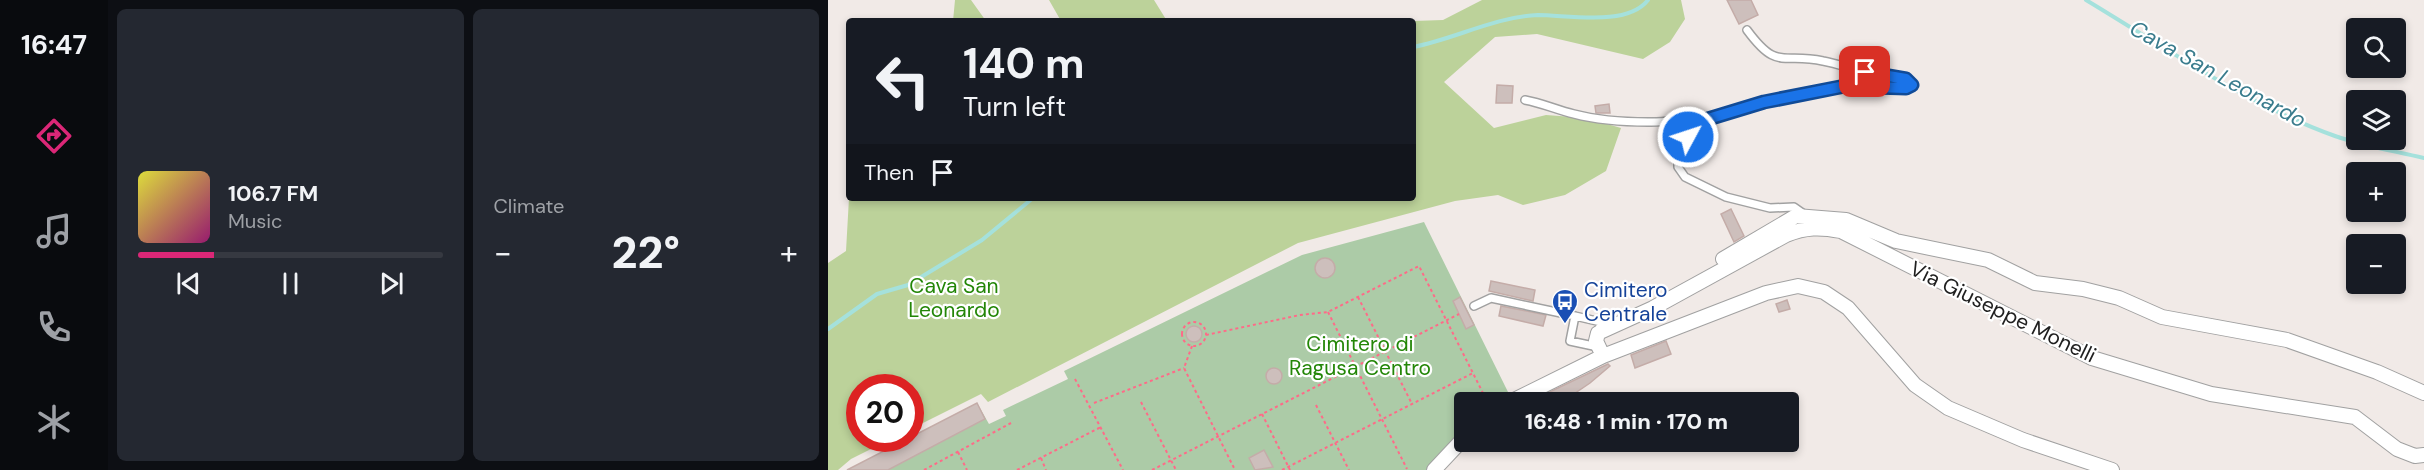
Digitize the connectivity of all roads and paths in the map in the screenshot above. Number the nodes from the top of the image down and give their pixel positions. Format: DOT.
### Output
graph roads {
  1 [pos="1747,30"];
  2 [pos="1525,100"];
  3 [pos="1708,119"];
  4 [pos="1806,216"];
  5 [pos="1358,297"];
  6 [pos="1474,306"];
  7 [pos="1653,308"];
  8 [pos="1328,312"];
  9 [pos="1459,314"];
  10 [pos="1575,316"];
  11 [pos="1446,320"];
  12 [pos="1598,333"];
  13 [pos="1206,335"];
  14 [pos="1192,346"];
  15 [pos="1386,351"];
  16 [pos="1600,352"];
  17 [pos="1355,367"];
  18 [pos="1184,368"];
  19 [pos="1473,373"];
  20 [pos="1075,379"];
  21 [pos="1482,392"];
  22 [pos="1528,392"];
  23 [pos="2424,393"];
  24 [pos="1141,402"];
  25 [pos="1094,403"];
  26 [pos="1412,404"];
  27 [pos="1316,405"];
  28 [pos="1262,414"];
  29 [pos="1382,420"];
  30 [pos="1011,423"];
  31 [pos="1101,428"];
  32 [pos="1218,436"];
  33 [pos="1335,443"];
  34 [pos="1454,449"];
  35 [pos="958,452"];
  36 [pos="2424,455"];
  37 [pos="1041,458"];
  38 [pos="1171,460"];
  39 [pos="1289,468"];
  40 [pos="1407,469"];
  41 [pos="924,470"];
  42 [pos="967,470"];
  43 [pos="1017,470"];
  44 [pos="1046,470"];
  45 [pos="1123,470"];
  46 [pos="1152,470"];
  47 [pos="1176,470"];
  48 [pos="1235,470"];
  49 [pos="1282,470"];
  50 [pos="1349,470"];
  51 [pos="1434,470"];
  52 [pos="2112,470"];
  1 -- 3 [label="lane"];
  2 -- 3 [label="lane"];
  3 -- 4 [label="lane"];
  4 -- 7 [label="street"];
  4 -- 23 [label="street"];
  5 -- 8 [label="path"];
  5 -- 11 [label="path"];
  5 -- 15 [label="path"];
  6 -- 10 [label="lane"];
  7 -- 12 [label="street, Via Giuseppe Monelli"];
  7 -- 36 [label="street, Via Giuseppe Monelli"];
  8 -- 13 [label="path"];
  8 -- 17 [label="path"];
  9 -- 11 [label="path"];
  10 -- 12 [label="lane"];
  10 -- 16 [label="lane"];
  11 -- 15 [label="path"];
  11 -- 19 [label="path"];
  12 -- 16 [label="street"];
  13 -- 14 [label="path"];
  13 -- 14 [label="path"];
  14 -- 18 [label="path"];
  15 -- 17 [label="path"];
  15 -- 26 [label="path"];
  16 -- 22 [label="street"];
  16 -- 52 [label="street"];
  17 -- 28 [label="path"];
  17 -- 29 [label="path"];
  18 -- 25 [label="path"];
  18 -- 32 [label="path"];
  19 -- 21 [label="path"];
  19 -- 26 [label="path"];
  20 -- 31 [label="path"];
  24 -- 38 [label="path"];
  26 -- 29 [label="path"];
  27 -- 33 [label="path"];
  28 -- 32 [label="path"];
  28 -- 39 [label="path"];
  29 -- 33 [label="path"];
  29 -- 40 [label="path"];
  30 -- 35 [label="path"];
  31 -- 37 [label="path"];
  31 -- 45 [label="path"];
  32 -- 38 [label="path"];
  32 -- 48 [label="path"];
  33 -- 39 [label="path"];
  33 -- 50 [label="path"];
  34 -- 51 [label="street"];
  35 -- 41 [label="path"];
  35 -- 42 [label="path"];
  37 -- 43 [label="path"];
  37 -- 44 [label="path"];
  38 -- 46 [label="path"];
  38 -- 47 [label="path"];
  39 -- 49 [label="path"];
}
